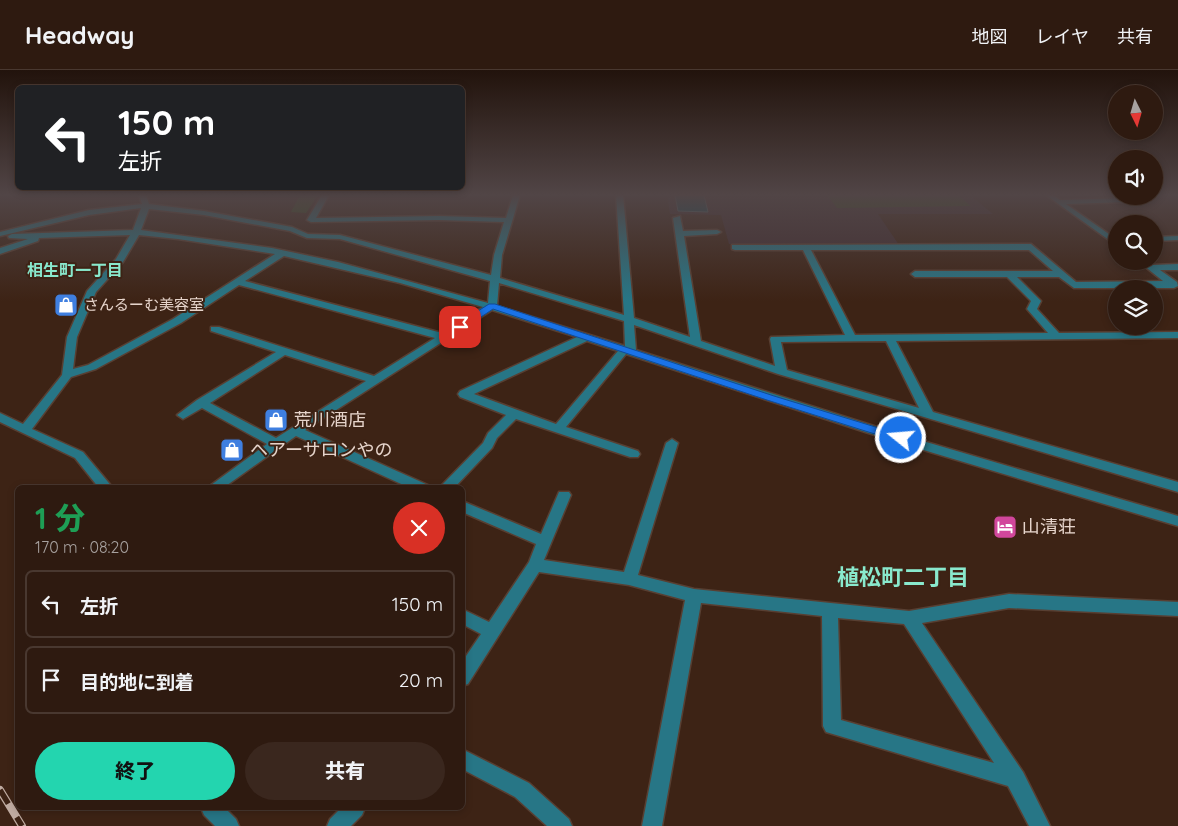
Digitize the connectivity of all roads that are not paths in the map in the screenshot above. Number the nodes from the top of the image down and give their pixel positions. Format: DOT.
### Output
graph roads {
  1 [pos="16,230"];
  2 [pos="289,230"];
  3 [pos="506,230"];
  4 [pos="623,230"];
  5 [pos="680,230"];
  6 [pos="136,232"];
  7 [pos="298,232"];
  8 [pos="718,232"];
  9 [pos="0,234"];
  10 [pos="681,234"];
  11 [pos="42,237"];
  12 [pos="1178,238"];
  13 [pos="1163,239"];
  14 [pos="735,247"];
  15 [pos="806,247"];
  16 [pos="0,251"];
  17 [pos="281,254"];
  18 [pos="1178,267"];
  19 [pos="1163,268"];
  20 [pos="1155,270"];
  21 [pos="915,274"];
  22 [pos="1008,274"];
  23 [pos="1061,274"];
  24 [pos="495,279"];
  25 [pos="238,282"];
  26 [pos="1176,286"];
  27 [pos="492,306"];
  28 [pos="630,320"];
  29 [pos="214,328"];
  30 [pos="1178,335"];
  31 [pos="1056,336"];
  32 [pos="443,337"];
  33 [pos="586,337"];
  34 [pos="889,337"];
  35 [pos="851,338"];
  36 [pos="696,344"];
  37 [pos="284,351"];
  38 [pos="628,351"];
  39 [pos="782,372"];
  40 [pos="67,375"];
  41 [pos="376,380"];
  42 [pos="201,403"];
  43 [pos="514,414"];
  44 [pos="928,414"];
  45 [pos="183,415"];
  46 [pos="0,417"];
  47 [pos="558,429"];
  48 [pos="25,430"];
  49 [pos="296,431"];
  50 [pos="672,443"];
  51 [pos="277,444"];
  52 [pos="634,454"];
  53 [pos="104,485"];
  54 [pos="221,485"];
  55 [pos="416,485"];
  56 [pos="448,485"];
  57 [pos="1178,488"];
  58 [pos="564,495"];
  59 [pos="465,507"];
  60 [pos="1178,521"];
  61 [pos="544,541"];
  62 [pos="535,565"];
  63 [pos="629,579"];
  64 [pos="694,596"];
  65 [pos="1178,609"];
  66 [pos="830,610"];
  67 [pos="465,618"];
  68 [pos="909,618"];
  69 [pos="492,632"];
  70 [pos="465,673"];
  71 [pos="465,760"];
  72 [pos="1016,779"];
  73 [pos="213,810"];
  74 [pos="353,810"];
  75 [pos="229,826"];
  76 [pos="337,826"];
  77 [pos="562,826"];
  78 [pos="652,826"];
  79 [pos="1040,826"];
  1 -- 9 [label="street"];
  2 -- 7 [label="street"];
  3 -- 24 [label="street"];
  4 -- 28 [label="street"];
  5 -- 10 [label="street"];
  6 -- 11 [label="street"];
  6 -- 17 [label="street"];
  6 -- 40 [label="street"];
  7 -- 24 [label="street"];
  8 -- 10 [label="street"];
  9 -- 11 [label="street"];
  10 -- 36 [label="street"];
  11 -- 16 [label="street"];
  12 -- 13 [label="street"];
  14 -- 15 [label="street"];
  15 -- 23 [label="street"];
  15 -- 35 [label="street"];
  17 -- 25 [label="street"];
  17 -- 27 [label="street"];
  18 -- 19 [label="street"];
  20 -- 26 [label="street"];
  21 -- 22 [label="street"];
  22 -- 23 [label="street"];
  22 -- 31 [label="street"];
  23 -- 26 [label="street"];
  24 -- 27 [label="street"];
  24 -- 28 [label="street"];
  25 -- 32 [label="street"];
  25 -- 40 [label="street"];
  27 -- 32 [label="street"];
  27 -- 33 [label="street"];
  28 -- 36 [label="street"];
  28 -- 38 [label="street"];
  29 -- 37 [label="street"];
  30 -- 31 [label="street"];
  31 -- 34 [label="street"];
  32 -- 41 [label="street"];
  33 -- 38 [label="street"];
  33 -- 43 [label="street"];
  34 -- 35 [label="street"];
  34 -- 44 [label="street"];
  35 -- 39 [label="street"];
  36 -- 39 [label="street"];
  37 -- 41 [label="street"];
  37 -- 42 [label="street"];
  38 -- 47 [label="street"];
  38 -- 60 [label="street"];
  39 -- 44 [label="street"];
  40 -- 48 [label="street"];
  41 -- 49 [label="street"];
  42 -- 45 [label="street"];
  42 -- 51 [label="street"];
  43 -- 47 [label="street"];
  43 -- 56 [label="street"];
  44 -- 57 [label="street"];
  46 -- 48 [label="street"];
  47 -- 52 [label="street"];
  48 -- 53 [label="street"];
  49 -- 51 [label="street"];
  49 -- 55 [label="street"];
  50 -- 63 [label="street"];
  51 -- 54 [label="street"];
  58 -- 61 [label="street"];
  59 -- 61 [label="street"];
  61 -- 62 [label="street"];
  62 -- 63 [label="street"];
  62 -- 69 [label="street"];
  63 -- 64 [label="street"];
  64 -- 66 [label="street"];
  64 -- 78 [label="street"];
  65 -- 68 [label="street"];
  66 -- 68 [label="street"];
  66 -- 72 [label="street"];
  67 -- 69 [label="street"];
  68 -- 72 [label="street"];
  69 -- 70 [label="street"];
  71 -- 77 [label="street"];
  72 -- 79 [label="street"];
  73 -- 75 [label="street"];
  74 -- 76 [label="street"];
}
